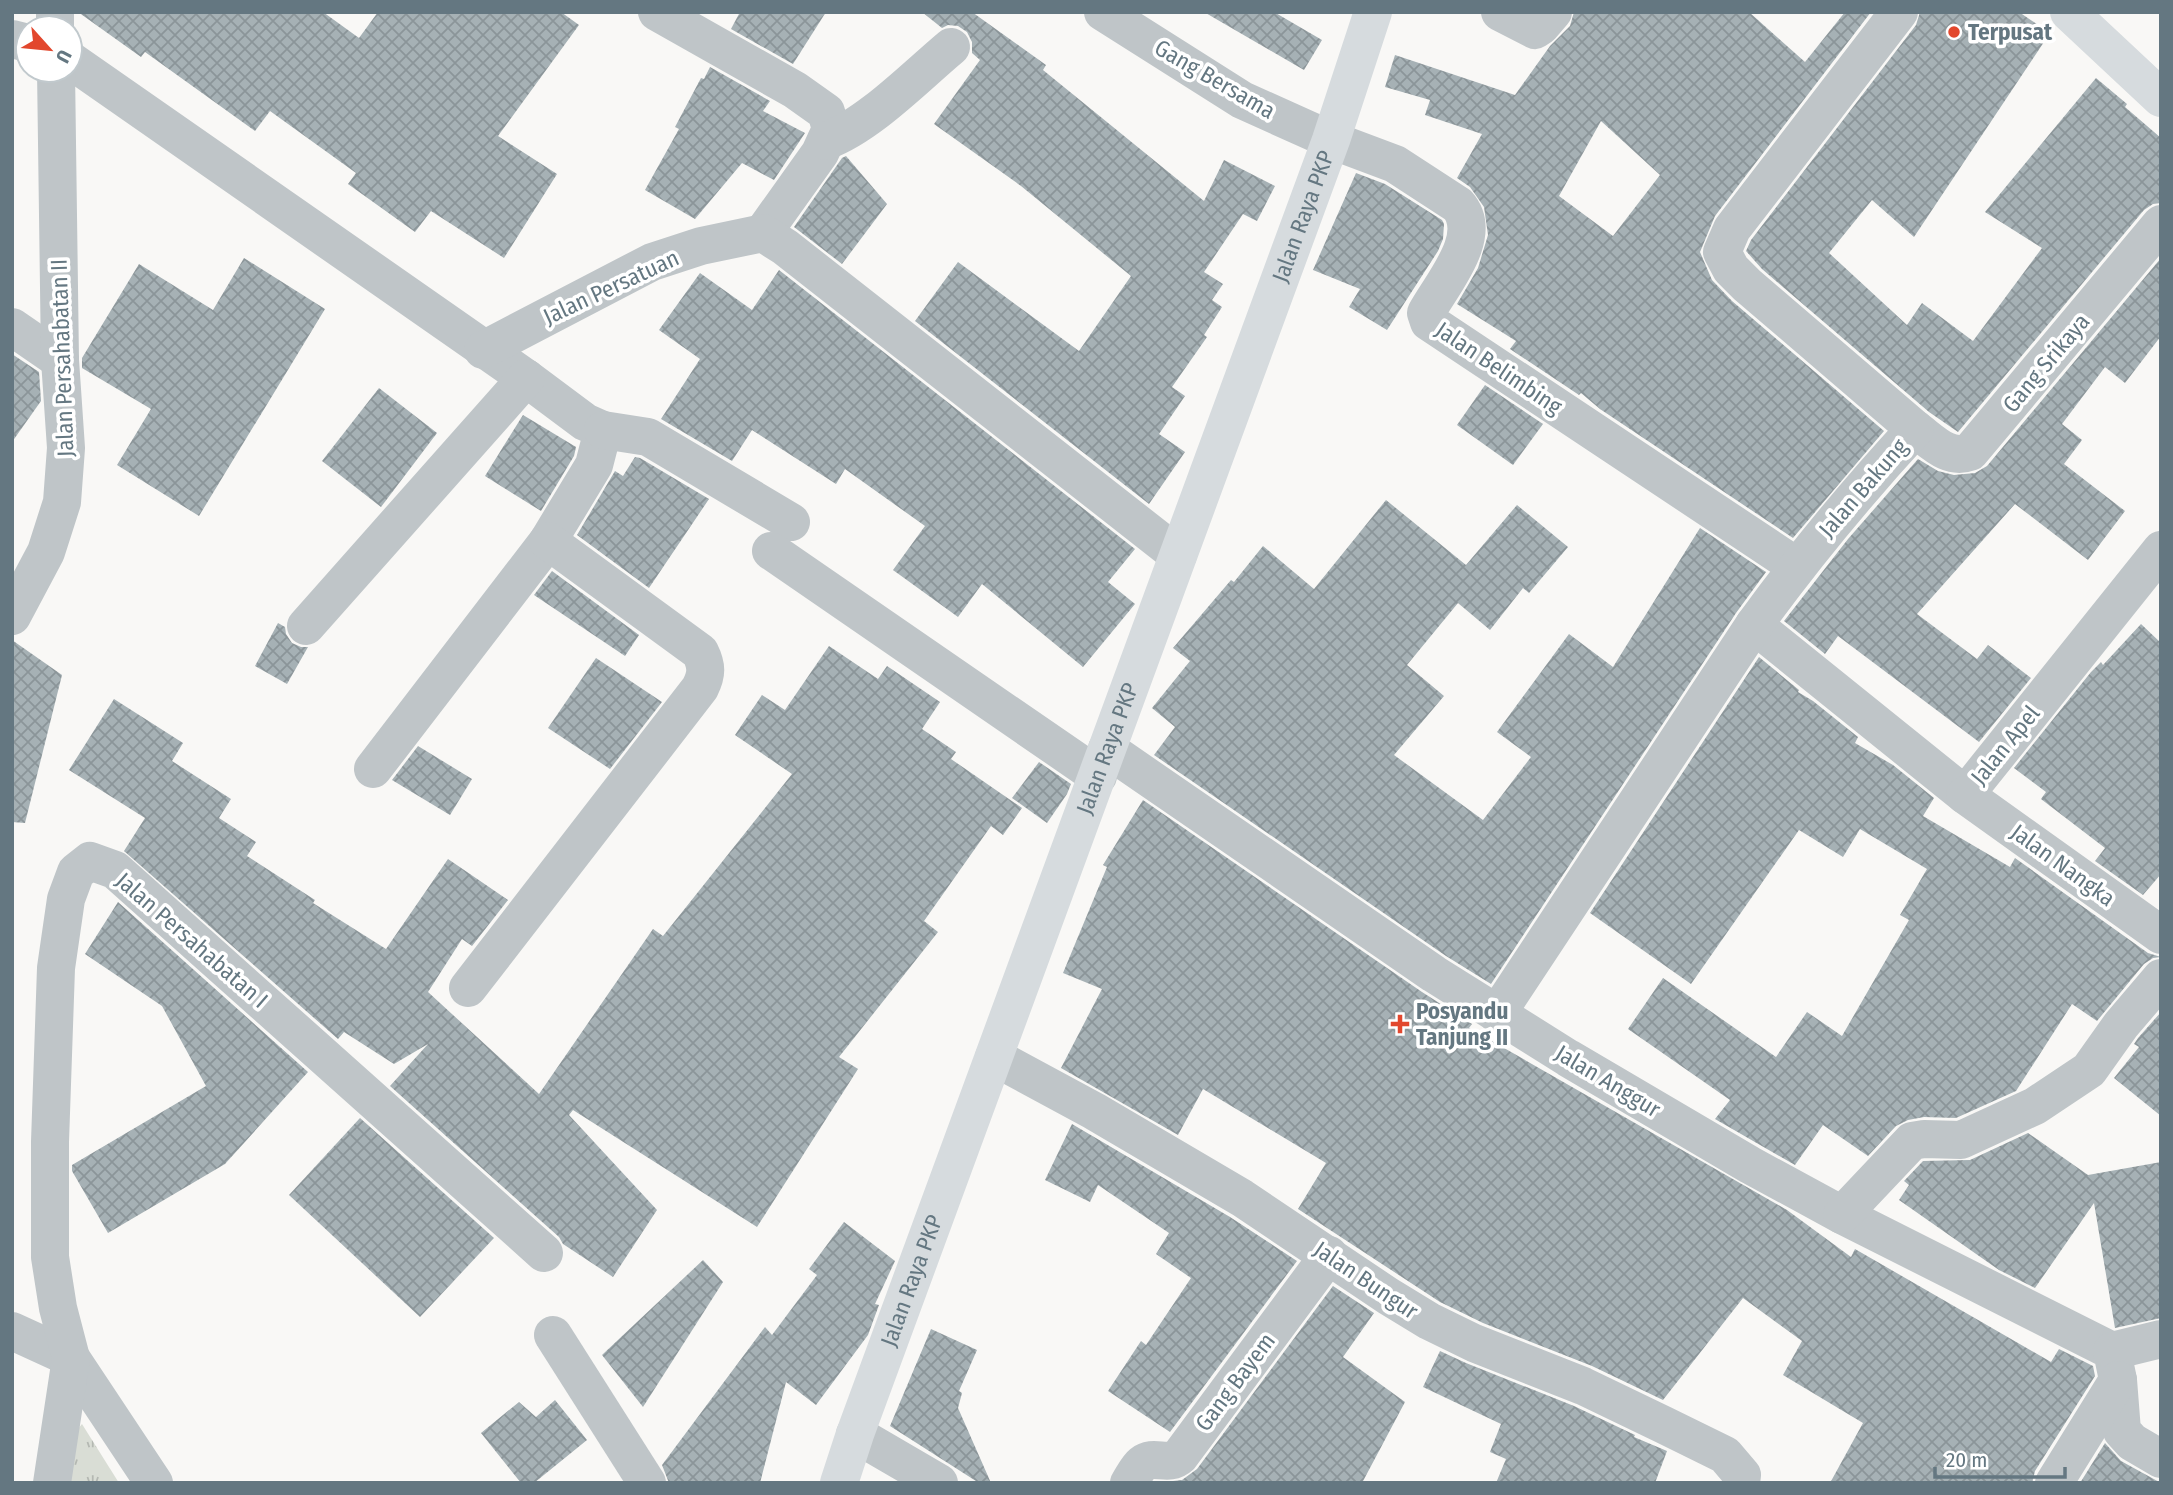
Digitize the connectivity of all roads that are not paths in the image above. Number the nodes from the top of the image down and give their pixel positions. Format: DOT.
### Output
graph roads {
  1 [pos="657,12"];
  2 [pos="1103,12"];
  3 [pos="1373,12"];
  4 [pos="1500,12"];
  5 [pos="1553,12"];
  6 [pos="1899,12"];
  7 [pos="2069,12"];
  8 [pos="951,47"];
  9 [pos="61,84"];
  10 [pos="78,84"];
  11 [pos="2161,98"];
  12 [pos="1331,140"];
  13 [pos="826,141"];
  14 [pos="2161,224"];
  15 [pos="763,233"];
  16 [pos="12,327"];
  17 [pos="483,350"];
  18 [pos="60,360"];
  19 [pos="526,378"];
  20 [pos="1915,429"];
  21 [pos="603,430"];
  22 [pos="548,541"];
  23 [pos="2161,550"];
  24 [pos="1178,555"];
  25 [pos="1797,566"];
  26 [pos="12,616"];
  27 [pos="1755,625"];
  28 [pos="306,626"];
  29 [pos="1102,763"];
  30 [pos="373,769"];
  31 [pos="1965,795"];
  32 [pos="2161,935"];
  33 [pos="2161,978"];
  34 [pos="468,988"];
  35 [pos="1497,1014"];
  36 [pos="993,1057"];
  37 [pos="1842,1216"];
  38 [pos="544,1253"];
  39 [pos="1329,1255"];
  40 [pos="12,1331"];
  41 [pos="553,1335"];
  42 [pos="2161,1339"];
  43 [pos="71,1357"];
  44 [pos="2115,1365"];
  45 [pos="855,1434"];
  46 [pos="2161,1459"];
  47 [pos="52,1483"];
  48 [pos="154,1483"];
  49 [pos="647,1483"];
  50 [pos="839,1483"];
  51 [pos="939,1483"];
  52 [pos="1129,1483"];
  53 [pos="1741,1483"];
  54 [pos="2054,1483"];
  1 -- 13 [label="street"];
  2 -- 12 [label="street, Gang Bersama"];
  3 -- 12 [label="street, Jalan Raya PKP"];
  4 -- 5 [label="street"];
  6 -- 20 [label="street, Jalan Bakung"];
  7 -- 11 [label="street"];
  8 -- 13 [label="street"];
  9 -- 18 [label="street, Jalan Persahabatan II"];
  10 -- 17 [label="street"];
  12 -- 24 [label="street, Jalan Raya PKP"];
  12 -- 25 [label="street, Jalan Belimbing"];
  13 -- 15 [label="street"];
  14 -- 20 [label="street, Gang Srikaya"];
  15 -- 17 [label="street, Jalan Persatuan"];
  15 -- 24 [label="street"];
  16 -- 18 [label="street"];
  17 -- 19 [label="street"];
  18 -- 26 [label="street, Jalan Persahabatan II"];
  19 -- 21 [label="street"];
  19 -- 28 [label="street"];
  20 -- 25 [label="street, Jalan Bakung"];
  21 -- 22 [label="street"];
  21 -- 29 [label="street, Jalan Anggur"];
  22 -- 30 [label="street"];
  22 -- 34 [label="street"];
  23 -- 31 [label="street, Jalan Apel"];
  24 -- 29 [label="street, Jalan Raya PKP"];
  25 -- 27 [label="street, Jalan Bakung"];
  27 -- 31 [label="street, Jalan Apel"];
  27 -- 35 [label="street, Jalan Bakung"];
  29 -- 35 [label="street, Jalan Anggur"];
  29 -- 36 [label="street, Jalan Raya PKP"];
  31 -- 32 [label="street, Jalan Nangka"];
  33 -- 37 [label="street"];
  35 -- 37 [label="street, Jalan Anggur"];
  36 -- 39 [label="street, Jalan Bungur"];
  36 -- 45 [label="street, Jalan Raya PKP"];
  37 -- 44 [label="street, Jalan Anggur"];
  38 -- 43 [label="street, Jalan Persahabatan I"];
  39 -- 52 [label="street, Gang Bayem"];
  39 -- 53 [label="street, Jalan Bungur"];
  40 -- 43 [label="street"];
  41 -- 49 [label="street"];
  42 -- 44 [label="street"];
  43 -- 47 [label="street"];
  43 -- 48 [label="street"];
  44 -- 46 [label="street"];
  44 -- 54 [label="street"];
  45 -- 50 [label="street, Jalan Raya PKP"];
  45 -- 51 [label="street"];
}
